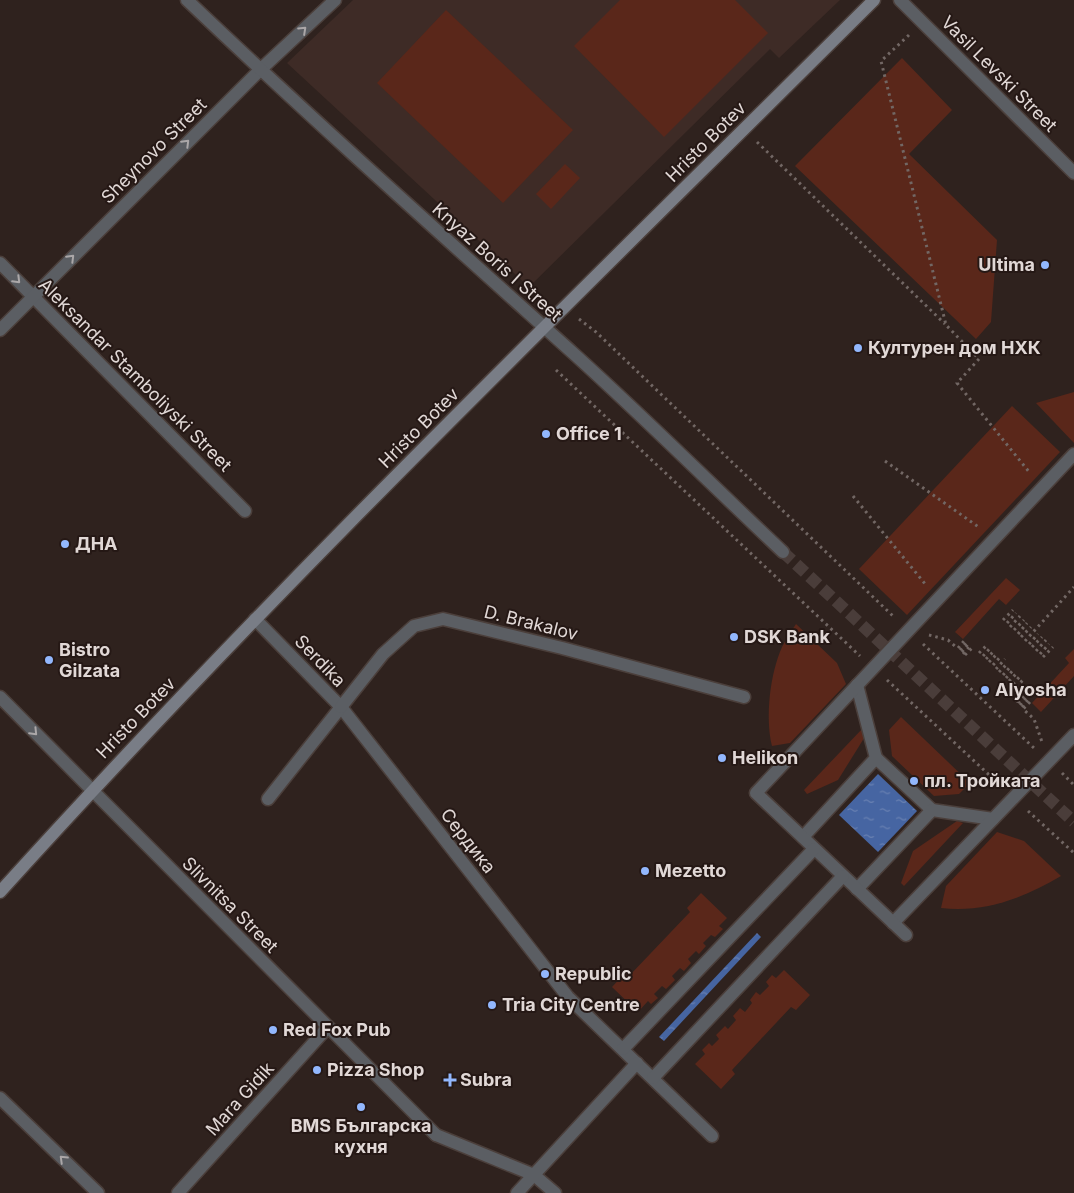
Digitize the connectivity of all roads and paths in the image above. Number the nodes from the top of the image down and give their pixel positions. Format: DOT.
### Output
graph roads {
  1 [pos="187,0"];
  2 [pos="335,0"];
  3 [pos="874,0"];
  4 [pos="900,0"];
  5 [pos="922,23"];
  6 [pos="260,70"];
  7 [pos="744,130"];
  8 [pos="1074,173"];
  9 [pos="0,263"];
  10 [pos="33,297"];
  11 [pos="565,308"];
  12 [pos="946,325"];
  13 [pos="544,328"];
  14 [pos="0,330"];
  15 [pos="556,370"];
  16 [pos="1074,454"];
  17 [pos="885,461"];
  18 [pos="1043,488"];
  19 [pos="853,496"];
  20 [pos="245,512"];
  21 [pos="995,538"];
  22 [pos="783,552"];
  23 [pos="1074,588"];
  24 [pos="938,599"];
  25 [pos="1012,610"];
  26 [pos="1016,613"];
  27 [pos="1020,616"];
  28 [pos="255,619"];
  29 [pos="1003,620"];
  30 [pos="1024,620"];
  31 [pos="1007,623"];
  32 [pos="1027,624"];
  33 [pos="1010,627"];
  34 [pos="1031,627"];
  35 [pos="1014,630"];
  36 [pos="908,631"];
  37 [pos="1018,634"];
  38 [pos="1038,634"];
  39 [pos="1022,637"];
  40 [pos="1042,637"];
  41 [pos="1046,640"];
  42 [pos="1025,641"];
  43 [pos="1029,644"];
  44 [pos="1049,644"];
  45 [pos="1032,647"];
  46 [pos="1053,647"];
  47 [pos="961,651"];
  48 [pos="1036,651"];
  49 [pos="1040,654"];
  50 [pos="981,655"];
  51 [pos="1001,656"];
  52 [pos="1044,657"];
  53 [pos="873,668"];
  54 [pos="1001,673"];
  55 [pos="1021,675"];
  56 [pos="857,685"];
  57 [pos="0,697"];
  58 [pos="744,697"];
  59 [pos="1026,698"];
  60 [pos="341,707"];
  61 [pos="1074,735"];
  62 [pos="876,758"];
  63 [pos="1049,761"];
  64 [pos="1074,784"];
  65 [pos="92,790"];
  66 [pos="1014,798"];
  67 [pos="268,799"];
  68 [pos="932,810"];
  69 [pos="993,819"];
  70 [pos="803,837"];
  71 [pos="814,849"];
  72 [pos="1074,853"];
  73 [pos="843,876"];
  74 [pos="858,889"];
  75 [pos="0,892"];
  76 [pos="893,923"];
  77 [pos="906,935"];
  78 [pos="327,1028"];
  79 [pos="623,1049"];
  80 [pos="637,1063"];
  81 [pos="653,1078"];
  82 [pos="0,1098"];
  83 [pos="712,1136"];
  84 [pos="534,1175"];
  85 [pos="98,1193"];
  86 [pos="178,1193"];
  87 [pos="517,1193"];
  88 [pos="554,1193"];
  1 -- 6 [label="street, Knyaz Boris I Street"];
  6 -- 2 [label="street, Sheynovo Street, one-way"];
  3 -- 7 [label="main road, Hristo Botev"];
  4 -- 5 [label="street, Vasil Levski Street"];
  5 -- 8 [label="street, Vasil Levski Street"];
  5 -- 12 [label="path"];
  10 -- 6 [label="street, Sheynovo Street, one-way"];
  6 -- 13 [label="street, Knyaz Boris I Street"];
  7 -- 11 [label="main road, Hristo Botev"];
  7 -- 12 [label="path"];
  9 -- 10 [label="street, Aleksandar Stamboliyski Street, one-way"];
  10 -- 14 [label="street, Sheynovo Street"];
  10 -- 20 [label="street, Aleksandar Stamboliyski Street"];
  11 -- 13 [label="main road, Hristo Botev"];
  11 -- 36 [label="path"];
  12 -- 18 [label="path"];
  13 -- 22 [label="street, Knyaz Boris I Street"];
  13 -- 28 [label="main road, Hristo Botev"];
  15 -- 53 [label="path"];
  16 -- 18 [label="street"];
  17 -- 21 [label="path"];
  18 -- 21 [label="street"];
  19 -- 24 [label="path"];
  21 -- 24 [label="street"];
  23 -- 42 [label="path"];
  24 -- 36 [label="street"];
  25 -- 29 [label="path"];
  26 -- 31 [label="path"];
  27 -- 33 [label="path"];
  28 -- 60 [label="street, Serdika"];
  28 -- 65 [label="main road, Hristo Botev"];
  30 -- 35 [label="path"];
  32 -- 37 [label="path"];
  34 -- 39 [label="path"];
  36 -- 47 [label="path"];
  36 -- 53 [label="street"];
  36 -- 63 [label="path"];
  38 -- 43 [label="path"];
  40 -- 45 [label="path"];
  41 -- 48 [label="path"];
  44 -- 49 [label="path"];
  46 -- 52 [label="path"];
  47 -- 47 [label="path"];
  50 -- 51 [label="path"];
  51 -- 54 [label="path"];
  51 -- 54 [label="path"];
  51 -- 54 [label="path"];
  53 -- 56 [label="street"];
  53 -- 66 [label="path"];
  54 -- 55 [label="path"];
  56 -- 62 [label="street"];
  56 -- 70 [label="street"];
  57 -- 65 [label="street, Slivnitsa Street, one-way"];
  58 -- 60 [label="street, D. Brakalov"];
  59 -- 59 [label="path"];
  59 -- 63 [label="path"];
  60 -- 67 [label="street, Serdika"];
  60 -- 79 [label="street, Сердика"];
  61 -- 63 [label="street"];
  62 -- 68 [label="street"];
  62 -- 70 [label="street"];
  63 -- 64 [label="path"];
  63 -- 66 [label="street"];
  65 -- 75 [label="main road, Hristo Botev"];
  65 -- 78 [label="street, Slivnitsa Street"];
  66 -- 69 [label="street"];
  66 -- 72 [label="path"];
  68 -- 69 [label="street"];
  68 -- 74 [label="street"];
  69 -- 76 [label="street"];
  70 -- 71 [label="street"];
  71 -- 73 [label="street"];
  71 -- 79 [label="street"];
  73 -- 74 [label="street"];
  73 -- 81 [label="street"];
  74 -- 76 [label="street"];
  76 -- 77 [label="street"];
  78 -- 84 [label="street, Slivnitsa Street"];
  78 -- 86 [label="street, Mara Gidik"];
  79 -- 80 [label="street, Сердика"];
  80 -- 81 [label="street, Сердика"];
  80 -- 84 [label="street"];
  81 -- 83 [label="street, Сердика"];
  85 -- 82 [label="street, one-way"];
  84 -- 87 [label="street"];
  84 -- 88 [label="street"];
}
